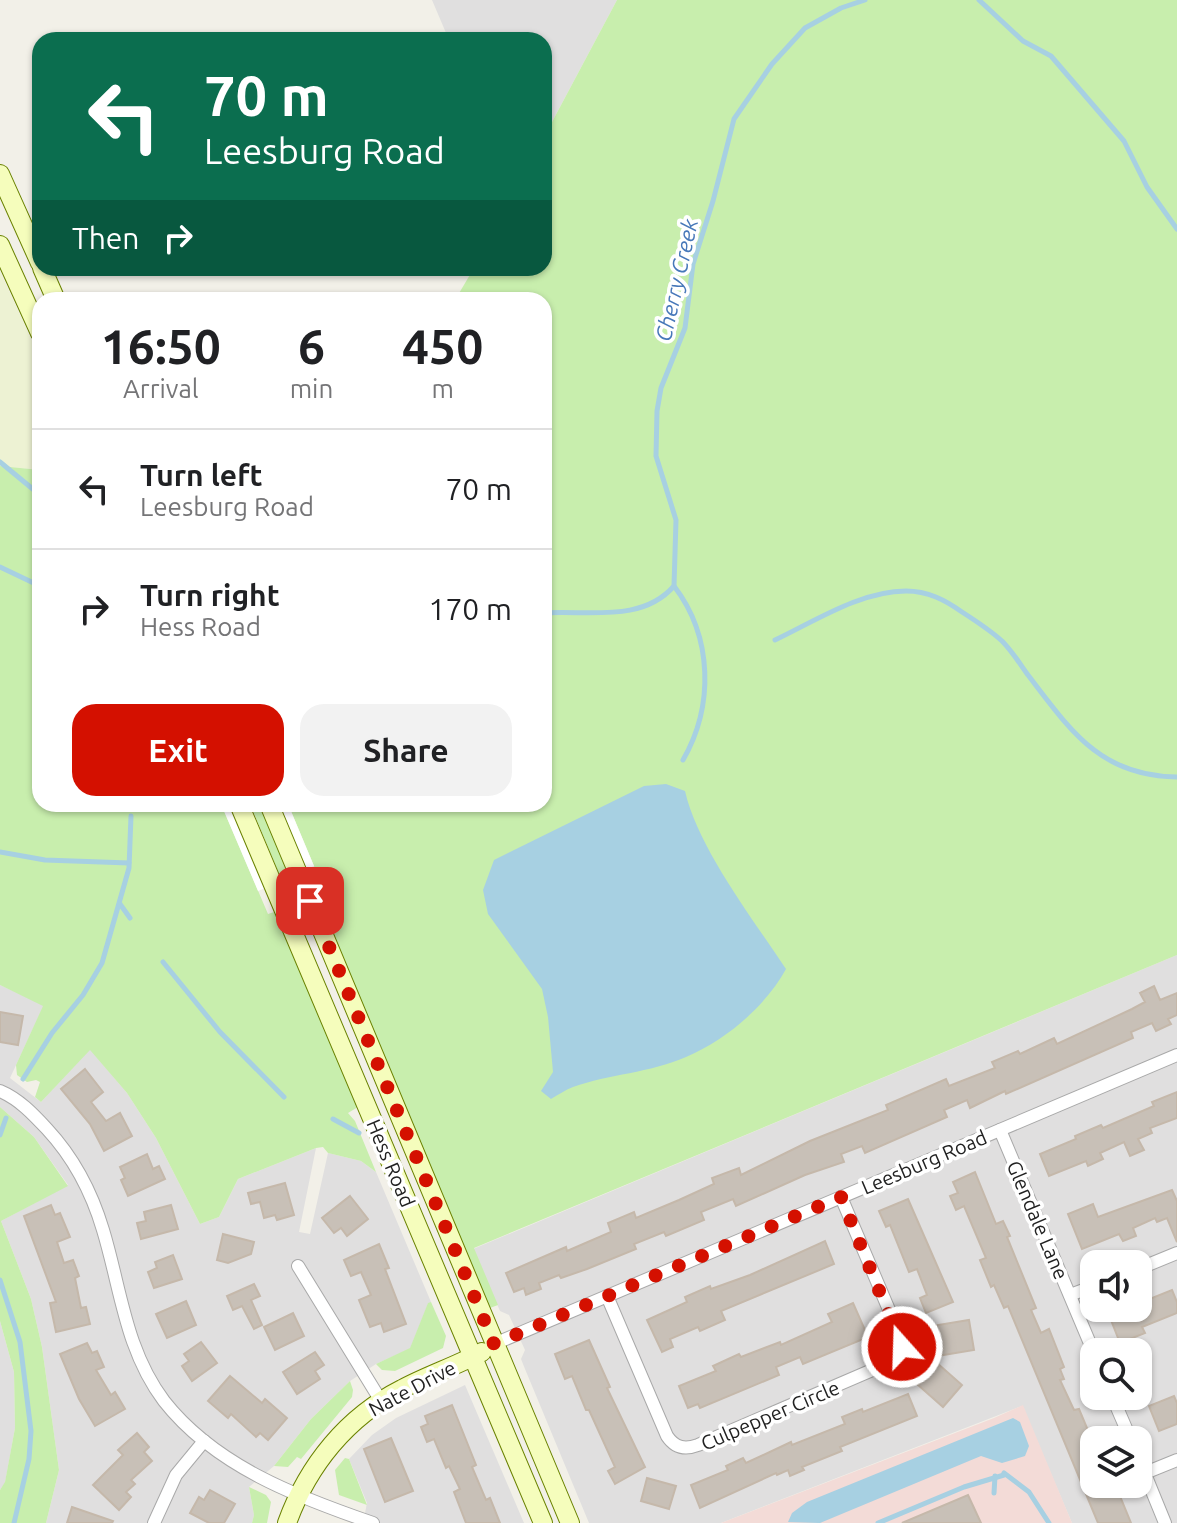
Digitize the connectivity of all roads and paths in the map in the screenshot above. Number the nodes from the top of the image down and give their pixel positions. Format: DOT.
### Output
graph roads {
  1 [pos="0,174"];
  2 [pos="0,245"];
  3 [pos="32,245"];
  4 [pos="32,315"];
  5 [pos="242,812"];
  6 [pos="272,812"];
  7 [pos="1177,1055"];
  8 [pos="0,1091"];
  9 [pos="1000,1130"];
  10 [pos="841,1197"];
  11 [pos="1177,1253"];
  12 [pos="1152,1263"];
  13 [pos="298,1266"];
  14 [pos="1080,1291"];
  15 [pos="1070,1295"];
  16 [pos="607,1296"];
  17 [pos="1088,1338"];
  18 [pos="494,1344"];
  19 [pos="473,1356"];
  20 [pos="381,1401"];
  21 [pos="204,1441"];
  22 [pos="1177,1460"];
  23 [pos="1152,1470"];
  24 [pos="1152,1490"];
  25 [pos="300,1494"];
  26 [pos="154,1523"];
  27 [pos="287,1523"];
  28 [pos="373,1523"];
  29 [pos="543,1523"];
  30 [pos="570,1523"];
  31 [pos="1165,1523"];
  1 -- 3 [label="main road"];
  2 -- 4 [label="main road"];
  5 -- 19 [label="main road, Hess Road"];
  6 -- 18 [label="main road, Hess Road"];
  7 -- 9 [label="street, Leesburg Road"];
  8 -- 21 [label="street"];
  9 -- 10 [label="street, Leesburg Road"];
  9 -- 15 [label="street, Glendale Lane"];
  10 -- 16 [label="street, Leesburg Road"];
  10 -- 16 [label="street, Culpepper Circle"];
  11 -- 12 [label="street"];
  13 -- 20 [label="street"];
  14 -- 15 [label="street"];
  15 -- 17 [label="street, Glendale Lane"];
  16 -- 18 [label="street, Leesburg Road"];
  18 -- 19 [label="main road, Nate Drive"];
  18 -- 30 [label="main road, Hess Road"];
  19 -- 20 [label="main road, Nate Drive"];
  19 -- 29 [label="main road, Hess Road"];
  20 -- 25 [label="main road, Nate Drive"];
  21 -- 25 [label="street"];
  21 -- 26 [label="street"];
  22 -- 23 [label="street"];
  24 -- 31 [label="street"];
  25 -- 27 [label="main road, Nate Drive"];
  25 -- 28 [label="street"];
}
